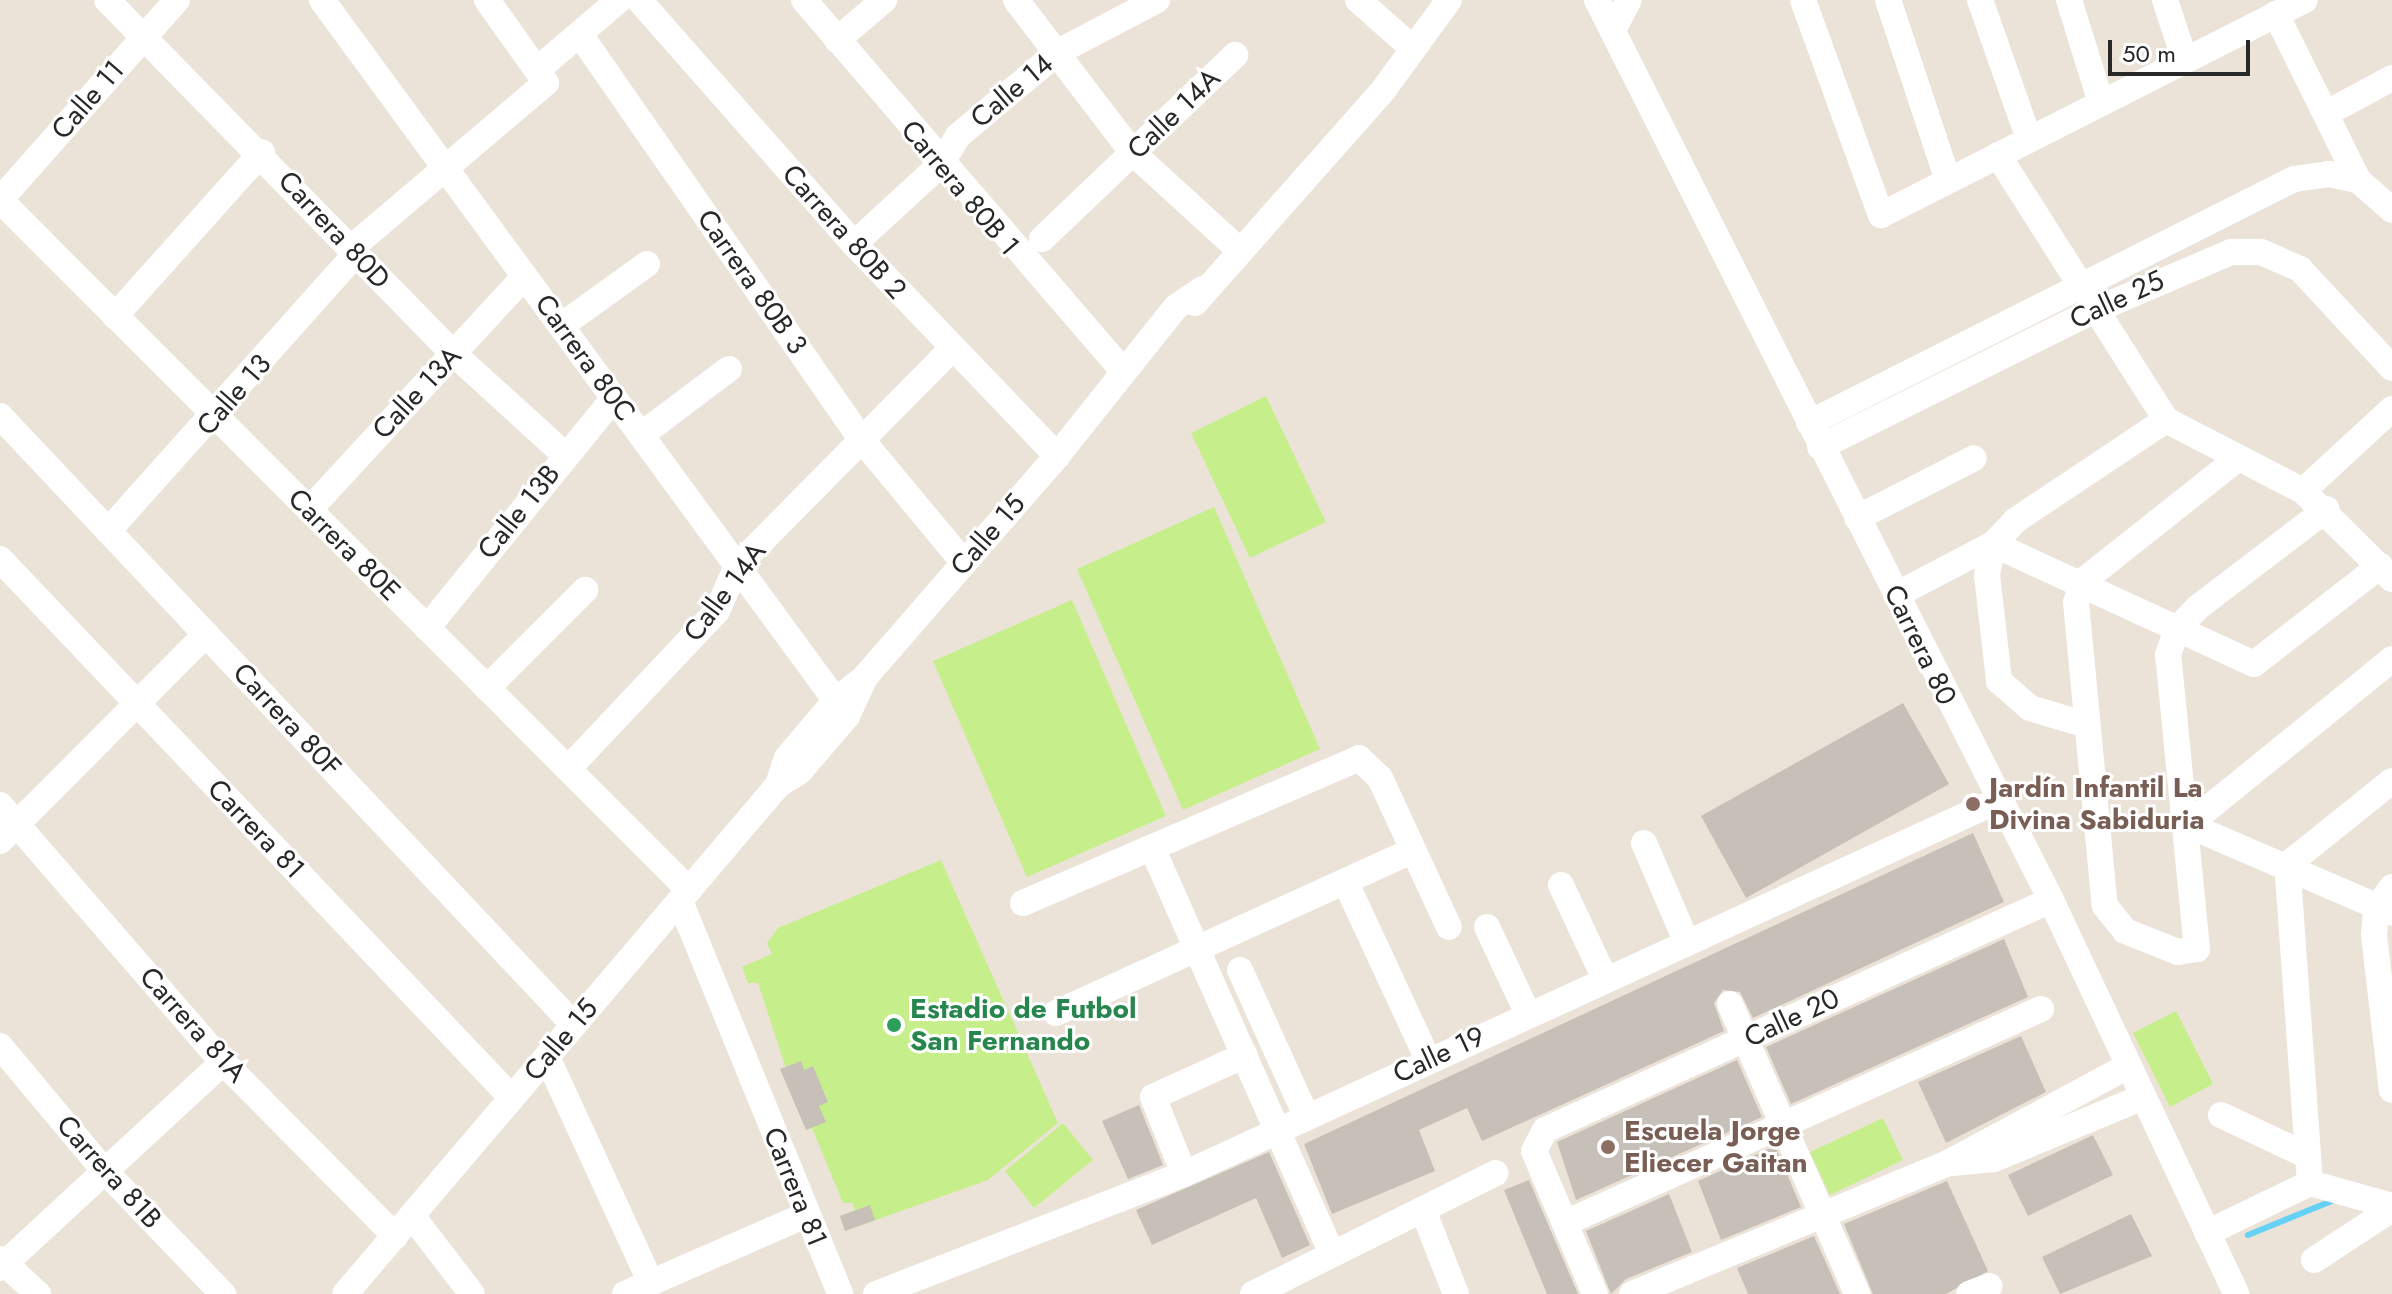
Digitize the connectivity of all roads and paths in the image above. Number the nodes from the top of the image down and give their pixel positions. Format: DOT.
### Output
graph roads {
  1 [pos="107,0"];
  2 [pos="177,0"];
  3 [pos="322,0"];
  4 [pos="487,0"];
  5 [pos="619,0"];
  6 [pos="639,0"];
  7 [pos="804,0"];
  8 [pos="884,0"];
  9 [pos="1016,0"];
  10 [pos="1157,0"];
  11 [pos="1358,0"];
  12 [pos="1449,0"];
  13 [pos="1597,0"];
  14 [pos="1629,0"];
  15 [pos="1803,0"];
  16 [pos="1888,0"];
  17 [pos="1980,0"];
  18 [pos="2069,0"];
  19 [pos="2165,0"];
  20 [pos="2304,0"];
  21 [pos="2260,13"];
  22 [pos="1613,30"];
  23 [pos="144,36"];
  24 [pos="581,36"];
  25 [pos="837,40"];
  26 [pos="1408,48"];
  27 [pos="1058,52"];
  28 [pos="1235,55"];
  29 [pos="2185,61"];
  30 [pos="542,77"];
  31 [pos="2392,78"];
  32 [pos="2101,103"];
  33 [pos="2327,113"];
  34 [pos="2029,139"];
  35 [pos="262,152"];
  36 [pos="1133,153"];
  37 [pos="1998,155"];
  38 [pos="940,165"];
  39 [pos="446,170"];
  40 [pos="1948,180"];
  41 [pos="2358,180"];
  42 [pos="0,200"];
  43 [pos="2392,210"];
  44 [pos="1042,239"];
  45 [pos="854,244"];
  46 [pos="1237,248"];
  47 [pos="353,252"];
  48 [pos="647,264"];
  49 [pos="525,276"];
  50 [pos="1203,289"];
  51 [pos="2078,289"];
  52 [pos="2091,312"];
  53 [pos="115,316"];
  54 [pos="561,326"];
  55 [pos="952,349"];
  56 [pos="454,354"];
  57 [pos="2392,368"];
  58 [pos="729,369"];
  59 [pos="1122,370"];
  60 [pos="614,398"];
  61 [pos="2392,409"];
  62 [pos="0,416"];
  63 [pos="216,417"];
  64 [pos="2166,420"];
  65 [pos="1080,429"];
  66 [pos="641,435"];
  67 [pos="1815,435"];
  68 [pos="862,440"];
  69 [pos="565,455"];
  70 [pos="1057,456"];
  71 [pos="1974,458"];
  72 [pos="2237,459"];
  73 [pos="2303,491"];
  74 [pos="2327,509"];
  75 [pos="309,510"];
  76 [pos="1857,518"];
  77 [pos="108,531"];
  78 [pos="1993,544"];
  79 [pos="0,559"];
  80 [pos="964,563"];
  81 [pos="737,566"];
  82 [pos="2386,573"];
  83 [pos="2083,581"];
  84 [pos="585,590"];
  85 [pos="1896,595"];
  86 [pos="427,628"];
  87 [pos="2177,629"];
  88 [pos="206,634"];
  89 [pos="2392,659"];
  90 [pos="487,688"];
  91 [pos="137,703"];
  92 [pos="842,708"];
  93 [pos="2083,724"];
  94 [pos="568,769"];
  95 [pos="2392,781"];
  96 [pos="1997,801"];
  97 [pos="6,823"];
  98 [pos="2188,825"];
  99 [pos="1644,843"];
  100 [pos="1153,850"];
  101 [pos="1412,851"];
  102 [pos="2287,865"];
  103 [pos="1346,883"];
  104 [pos="1561,885"];
  105 [pos="2392,887"];
  106 [pos="684,895"];
  107 [pos="2051,900"];
  108 [pos="1023,903"];
  109 [pos="2384,911"];
  110 [pos="1449,927"];
  111 [pos="1487,927"];
  112 [pos="1687,943"];
  113 [pos="1200,952"];
  114 [pos="1240,970"];
  115 [pos="1605,979"];
  116 [pos="1730,1004"];
  117 [pos="2041,1009"];
  118 [pos="1056,1013"];
  119 [pos="1528,1014"];
  120 [pos="574,1025"];
  121 [pos="1746,1039"];
  122 [pos="0,1046"];
  123 [pos="1245,1055"];
  124 [pos="547,1057"];
  125 [pos="1428,1060"];
  126 [pos="223,1062"];
  127 [pos="2128,1066"];
  128 [pos="2392,1090"];
  129 [pos="2143,1097"];
  130 [pos="512,1098"];
  131 [pos="2221,1115"];
  132 [pos="1307,1118"];
  133 [pos="1784,1126"];
  134 [pos="1279,1132"];
  135 [pos="2308,1156"];
  136 [pos="1948,1163"];
  137 [pos="102,1168"];
  138 [pos="1496,1173"];
  139 [pos="1184,1174"];
  140 [pos="2310,1183"];
  141 [pos="1423,1210"];
  142 [pos="2384,1213"];
  143 [pos="806,1215"];
  144 [pos="1823,1215"];
  145 [pos="1565,1223"];
  146 [pos="403,1226"];
  147 [pos="2207,1233"];
  148 [pos="1331,1252"];
  149 [pos="2314,1260"];
  150 [pos="1,1263"];
  151 [pos="651,1283"];
  152 [pos="38,1294"];
  153 [pos="223,1294"];
  154 [pos="345,1294"];
  155 [pos="472,1294"];
  156 [pos="625,1294"];
  157 [pos="840,1294"];
  158 [pos="876,1294"];
  159 [pos="1253,1294"];
  160 [pos="1456,1294"];
  161 [pos="1595,1294"];
  162 [pos="1632,1294"];
  163 [pos="1857,1294"];
  164 [pos="2236,1294"];
  1 -- 23 [label="street, Carrera 80D"];
  2 -- 23 [label="street, Calle 11"];
  3 -- 39 [label="street, Carrera 80C"];
  4 -- 30 [label="street"];
  5 -- 24 [label="street"];
  6 -- 45 [label="street, Carrera 80B 2"];
  7 -- 25 [label="street, Carrera 80B 1"];
  8 -- 25 [label="street"];
  9 -- 27 [label="street"];
  10 -- 27 [label="street, Calle 14"];
  11 -- 26 [label="street"];
  12 -- 26 [label="street, Calle 15"];
  13 -- 22 [label="street, Carrera 80"];
  14 -- 22 [label="street"];
  15 -- 40 [label="street"];
  16 -- 40 [label="street"];
  17 -- 34 [label="street"];
  18 -- 32 [label="street"];
  19 -- 29 [label="street"];
  20 -- 21 [label="street"];
  21 -- 29 [label="street"];
  21 -- 33 [label="street"];
  22 -- 67 [label="street, Carrera 80"];
  23 -- 35 [label="street, Carrera 80D"];
  23 -- 42 [label="street, Calle 11"];
  24 -- 30 [label="street, Calle 13"];
  24 -- 68 [label="street, Carrera 80B 3"];
  25 -- 38 [label="street, Carrera 80B 1"];
  26 -- 46 [label="street, Calle 15"];
  27 -- 36 [label="street"];
  27 -- 38 [label="street, Calle 14"];
  28 -- 36 [label="street, Calle 14A"];
  29 -- 32 [label="street"];
  30 -- 39 [label="street, Calle 13"];
  31 -- 33 [label="street"];
  32 -- 34 [label="street"];
  33 -- 41 [label="street"];
  34 -- 37 [label="street"];
  35 -- 47 [label="street, Carrera 80D"];
  35 -- 53 [label="street"];
  36 -- 44 [label="street, Calle 14A"];
  36 -- 46 [label="street"];
  37 -- 40 [label="street"];
  37 -- 51 [label="street"];
  38 -- 45 [label="street, Calle 14"];
  38 -- 59 [label="street, Carrera 80B 1"];
  39 -- 47 [label="street, Calle 13"];
  39 -- 49 [label="street, Carrera 80C"];
  41 -- 43 [label="street"];
  41 -- 51 [label="street, Calle 25"];
  42 -- 53 [label="street, Carrera 80E"];
  45 -- 55 [label="street, Carrera 80B 2"];
  46 -- 50 [label="street, Calle 15"];
  47 -- 56 [label="street, Carrera 80D"];
  47 -- 63 [label="street, Calle 13"];
  48 -- 54 [label="street"];
  49 -- 54 [label="street, Carrera 80C"];
  49 -- 56 [label="street, Calle 13A"];
  50 -- 59 [label="street, Calle 15"];
  50 -- 65 [label="street, Calle 15"];
  51 -- 52 [label="street"];
  51 -- 67 [label="street, Calle 25"];
  52 -- 57 [label="street, Calle 25"];
  52 -- 64 [label="street"];
  52 -- 67 [label="street, Calle 25"];
  53 -- 63 [label="street, Carrera 80E"];
  54 -- 60 [label="street, Carrera 80C"];
  55 -- 68 [label="street, Calle 14A"];
  55 -- 70 [label="street, Carrera 80B 2"];
  56 -- 69 [label="street, Carrera 80D"];
  56 -- 75 [label="street, Calle 13A"];
  58 -- 66 [label="street"];
  59 -- 65 [label="street, Calle 15"];
  60 -- 66 [label="street, Carrera 80C"];
  60 -- 69 [label="street, Calle 13B"];
  61 -- 73 [label="street"];
  62 -- 77 [label="street, Carrera 80F"];
  63 -- 75 [label="street, Carrera 80E"];
  63 -- 77 [label="street, Calle 13"];
  64 -- 72 [label="street"];
  64 -- 78 [label="street"];
  65 -- 70 [label="street, Calle 15"];
  66 -- 81 [label="street, Carrera 80C"];
  67 -- 76 [label="street, Carrera 80"];
  68 -- 80 [label="street, Carrera 80B 3"];
  68 -- 81 [label="street, Calle 14A"];
  69 -- 86 [label="street, Calle 13B"];
  70 -- 80 [label="street, Calle 15"];
  71 -- 76 [label="street"];
  72 -- 73 [label="street"];
  72 -- 83 [label="street"];
  73 -- 74 [label="street"];
  74 -- 82 [label="street"];
  74 -- 87 [label="street"];
  75 -- 86 [label="street, Carrera 80E"];
  76 -- 85 [label="street, Carrera 80"];
  77 -- 88 [label="street, Carrera 80F"];
  78 -- 83 [label="street"];
  78 -- 85 [label="street"];
  78 -- 93 [label="street"];
  79 -- 91 [label="street, Carrera 81"];
  80 -- 92 [label="street, Calle 15"];
  81 -- 92 [label="street, Carrera 80C"];
  81 -- 94 [label="street, Calle 14A"];
  82 -- 87 [label="street"];
  83 -- 87 [label="street"];
  83 -- 93 [label="street"];
  84 -- 90 [label="street"];
  85 -- 96 [label="street, Carrera 80"];
  86 -- 90 [label="street, Carrera 80E"];
  87 -- 98 [label="street"];
  88 -- 91 [label="street"];
  88 -- 120 [label="street, Carrera 80F"];
  89 -- 98 [label="street"];
  90 -- 94 [label="street, Carrera 80E"];
  91 -- 97 [label="street"];
  91 -- 130 [label="street, Carrera 81"];
  92 -- 106 [label="street, Calle 15"];
  93 -- 98 [label="street"];
  94 -- 106 [label="street, Carrera 80E"];
  95 -- 102 [label="street"];
  96 -- 107 [label="street, Carrera 80"];
  96 -- 112 [label="street, Calle 19"];
  97 -- 126 [label="street, Carrera 81A"];
  98 -- 102 [label="street"];
  99 -- 112 [label="street"];
  100 -- 101 [label="street"];
  100 -- 108 [label="street"];
  100 -- 113 [label="street"];
  101 -- 103 [label="street"];
  101 -- 110 [label="street"];
  102 -- 109 [label="street"];
  102 -- 135 [label="street"];
  103 -- 113 [label="street"];
  103 -- 125 [label="street"];
  104 -- 115 [label="street"];
  105 -- 109 [label="street"];
  106 -- 120 [label="street, Calle 15"];
  106 -- 143 [label="street, Carrera 81"];
  107 -- 121 [label="street, Calle 20"];
  107 -- 127 [label="street, Carrera 80"];
  109 -- 128 [label="street"];
  111 -- 119 [label="street"];
  112 -- 115 [label="street, Calle 19"];
  113 -- 118 [label="street"];
  113 -- 123 [label="street"];
  114 -- 132 [label="street"];
  115 -- 119 [label="street, Calle 19"];
  116 -- 121 [label="street"];
  117 -- 133 [label="street"];
  119 -- 125 [label="street, Calle 19"];
  120 -- 124 [label="street, Calle 15"];
  121 -- 133 [label="street"];
  121 -- 145 [label="street, Calle 20"];
  122 -- 137 [label="street, Carrera 81B"];
  123 -- 134 [label="street"];
  123 -- 139 [label="street"];
  124 -- 130 [label="street, Calle 15"];
  124 -- 151 [label="street"];
  125 -- 132 [label="street, Calle 19"];
  126 -- 137 [label="street"];
  126 -- 146 [label="street, Carrera 81A"];
  127 -- 129 [label="street, Carrera 80"];
  127 -- 136 [label="street"];
  129 -- 136 [label="street"];
  129 -- 147 [label="street, Carrera 80"];
  130 -- 146 [label="street, Calle 15"];
  131 -- 135 [label="street"];
  132 -- 134 [label="street, Calle 19"];
  133 -- 144 [label="street"];
  133 -- 145 [label="street"];
  134 -- 139 [label="street, Calle 19"];
  134 -- 148 [label="street"];
  135 -- 140 [label="street"];
  136 -- 144 [label="street"];
  137 -- 150 [label="street"];
  137 -- 153 [label="street, Carrera 81B"];
  138 -- 141 [label="street"];
  139 -- 158 [label="street, Calle 19"];
  140 -- 142 [label="street"];
  140 -- 147 [label="street"];
  141 -- 148 [label="street"];
  141 -- 160 [label="street"];
  142 -- 149 [label="street"];
  143 -- 151 [label="street"];
  143 -- 157 [label="street, Carrera 81"];
  144 -- 162 [label="street"];
  144 -- 163 [label="street"];
  145 -- 161 [label="street"];
  146 -- 154 [label="street, Calle 15"];
  146 -- 155 [label="street"];
  147 -- 164 [label="street, Carrera 80"];
  148 -- 159 [label="street"];
  150 -- 152 [label="street"];
  151 -- 156 [label="street"];
}
